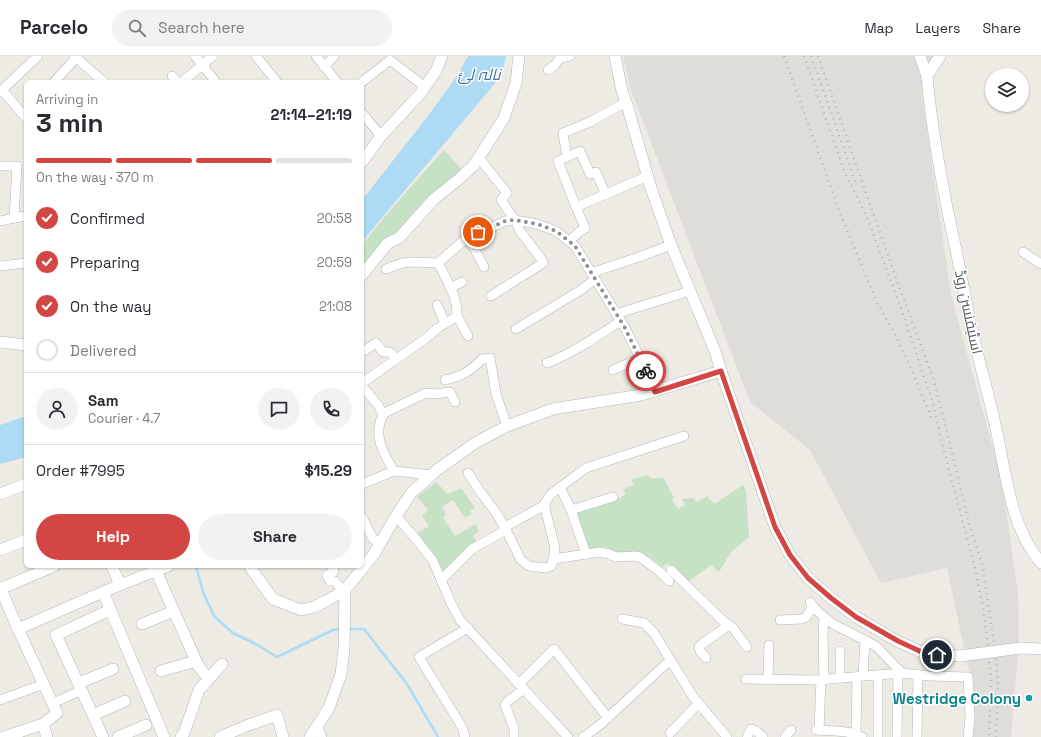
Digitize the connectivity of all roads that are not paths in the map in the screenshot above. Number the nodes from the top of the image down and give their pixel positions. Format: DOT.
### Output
graph roads {
  1 [pos="38,56"];
  2 [pos="195,56"];
  3 [pos="213,56"];
  4 [pos="256,56"];
  5 [pos="316,56"];
  6 [pos="334,56"];
  7 [pos="442,56"];
  8 [pos="519,56"];
  9 [pos="570,56"];
  10 [pos="615,56"];
  11 [pos="920,56"];
  12 [pos="940,56"];
  13 [pos="75,57"];
  14 [pos="202,65"];
  15 [pos="324,67"];
  16 [pos="548,70"];
  17 [pos="927,76"];
  18 [pos="56,80"];
  19 [pos="102,80"];
  20 [pos="184,80"];
  21 [pos="214,80"];
  22 [pos="275,80"];
  23 [pos="333,80"];
  24 [pos="364,80"];
  25 [pos="425,87"];
  26 [pos="1,91"];
  27 [pos="626,102"];
  28 [pos="24,114"];
  29 [pos="364,115"];
  30 [pos="381,136"];
  31 [pos="567,157"];
  32 [pos="479,158"];
  33 [pos="364,159"];
  34 [pos="0,166"];
  35 [pos="648,176"];
  36 [pos="606,195"];
  37 [pos="576,207"];
  38 [pos="24,216"];
  39 [pos="14,218"];
  40 [pos="515,220"];
  41 [pos="0,221"];
  42 [pos="466,238"];
  43 [pos="569,241"];
  44 [pos="671,244"];
  45 [pos="1023,252"];
  46 [pos="24,263"];
  47 [pos="438,263"];
  48 [pos="1041,264"];
  49 [pos="0,266"];
  50 [pos="484,267"];
  51 [pos="386,269"];
  52 [pos="364,273"];
  53 [pos="593,276"];
  54 [pos="462,282"];
  55 [pos="450,288"];
  56 [pos="690,291"];
  57 [pos="491,296"];
  58 [pos="437,305"];
  59 [pos="457,316"];
  60 [pos="619,318"];
  61 [pos="445,323"];
  62 [pos="516,329"];
  63 [pos="468,336"];
  64 [pos="2,345"];
  65 [pos="24,345"];
  66 [pos="364,351"];
  67 [pos="640,358"];
  68 [pos="396,360"];
  69 [pos="547,363"];
  70 [pos="614,370"];
  71 [pos="721,371"];
  72 [pos="445,380"];
  73 [pos="364,383"];
  74 [pos="655,392"];
  75 [pos="365,395"];
  76 [pos="454,402"];
  77 [pos="382,414"];
  78 [pos="507,426"];
  79 [pos="684,436"];
  80 [pos="394,471"];
  81 [pos="468,473"];
  82 [pos="432,475"];
  83 [pos="364,483"];
  84 [pos="24,485"];
  85 [pos="560,487"];
  86 [pos="0,494"];
  87 [pos="613,497"];
  88 [pos="545,505"];
  89 [pos="571,510"];
  90 [pos="396,516"];
  91 [pos="364,521"];
  92 [pos="505,529"];
  93 [pos="24,541"];
  94 [pos="380,543"];
  95 [pos="0,550"];
  96 [pos="586,554"];
  97 [pos="553,559"];
  98 [pos="1041,563"];
  99 [pos="364,566"];
  100 [pos="49,568"];
  101 [pos="113,568"];
  102 [pos="163,568"];
  103 [pos="255,568"];
  104 [pos="332,568"];
  105 [pos="362,568"];
  106 [pos="671,570"];
  107 [pos="156,571"];
  108 [pos="441,580"];
  109 [pos="669,581"];
  110 [pos="120,585"];
  111 [pos="0,589"];
  112 [pos="344,590"];
  113 [pos="103,592"];
  114 [pos="110,610"];
  115 [pos="174,611"];
  116 [pos="824,617"];
  117 [pos="622,619"];
  118 [pos="780,620"];
  119 [pos="142,624"];
  120 [pos="729,625"];
  121 [pos="18,628"];
  122 [pos="468,628"];
  123 [pos="865,641"];
  124 [pos="769,645"];
  125 [pos="747,647"];
  126 [pos="1041,649"];
  127 [pos="840,651"];
  128 [pos="706,658"];
  129 [pos="196,661"];
  130 [pos="671,661"];
  131 [pos="222,664"];
  132 [pos="113,670"];
  133 [pos="161,671"];
  134 [pos="900,673"];
  135 [pos="878,675"];
  136 [pos="918,675"];
  137 [pos="860,677"];
  138 [pos="209,678"];
  139 [pos="746,678"];
  140 [pos="840,678"];
  141 [pos="768,679"];
  142 [pos="822,680"];
  143 [pos="44,684"];
  144 [pos="80,687"];
  145 [pos="522,687"];
  146 [pos="0,700"];
  147 [pos="126,701"];
  148 [pos="53,703"];
  149 [pos="699,703"];
  150 [pos="93,716"];
  151 [pos="608,718"];
  152 [pos="43,724"];
  153 [pos="146,725"];
  154 [pos="317,726"];
  155 [pos="670,732"];
  156 [pos="859,736"];
  157 [pos="4,737"];
  158 [pos="48,737"];
  159 [pos="103,737"];
  160 [pos="118,737"];
  161 [pos="164,737"];
  162 [pos="181,737"];
  163 [pos="220,737"];
  164 [pos="283,737"];
  165 [pos="310,737"];
  166 [pos="322,737"];
  167 [pos="465,737"];
  168 [pos="514,737"];
  169 [pos="568,737"];
  170 [pos="583,737"];
  171 [pos="727,737"];
  172 [pos="747,737"];
  173 [pos="763,737"];
  174 [pos="878,737"];
  175 [pos="897,737"];
  176 [pos="917,737"];
  177 [pos="968,737"];
  1 -- 26 [label="street"];
  2 -- 14 [label="street"];
  3 -- 14 [label="street"];
  4 -- 22 [label="street"];
  5 -- 15 [label="street"];
  6 -- 15 [label="street"];
  7 -- 25 [label="street"];
  8 -- 32 [label="street"];
  9 -- 16 [label="street"];
  10 -- 27 [label="street"];
  11 -- 17 [label="street, اسٹیفنسن روڈ"];
  12 -- 17 [label="street"];
  13 -- 18 [label="street"];
  13 -- 19 [label="street"];
  14 -- 20 [label="street"];
  14 -- 21 [label="street"];
  15 -- 23 [label="street"];
  17 -- 98 [label="street, اسٹیفنسن روڈ"];
  24 -- 25 [label="street"];
  25 -- 30 [label="street"];
  26 -- 28 [label="street"];
  27 -- 31 [label="street"];
  27 -- 35 [label="street"];
  29 -- 30 [label="street"];
  30 -- 33 [label="street"];
  31 -- 36 [label="street"];
  31 -- 37 [label="street"];
  32 -- 40 [label="street"];
  32 -- 52 [label="street"];
  34 -- 39 [label="street"];
  35 -- 36 [label="street"];
  35 -- 44 [label="street"];
  36 -- 37 [label="street"];
  37 -- 43 [label="street"];
  38 -- 39 [label="street"];
  39 -- 41 [label="street"];
  40 -- 42 [label="street"];
  40 -- 43 [label="street"];
  40 -- 57 [label="street"];
  42 -- 47 [label="street"];
  42 -- 50 [label="street"];
  43 -- 53 [label="street"];
  44 -- 53 [label="street"];
  44 -- 56 [label="street"];
  45 -- 48 [label="street"];
  46 -- 49 [label="street"];
  47 -- 51 [label="street"];
  47 -- 55 [label="street"];
  53 -- 60 [label="street"];
  53 -- 62 [label="street"];
  54 -- 55 [label="street"];
  55 -- 59 [label="street"];
  56 -- 60 [label="street"];
  56 -- 71 [label="street"];
  58 -- 61 [label="street"];
  59 -- 61 [label="street"];
  59 -- 63 [label="street"];
  60 -- 67 [label="street"];
  60 -- 69 [label="street"];
  61 -- 68 [label="street"];
  64 -- 65 [label="street"];
  66 -- 68 [label="street"];
  67 -- 70 [label="street"];
  67 -- 74 [label="street"];
  68 -- 73 [label="street"];
  71 -- 74 [label="street"];
  71 -- 126 [label="street, bridge"];
  72 -- 78 [label="street"];
  74 -- 78 [label="street"];
  75 -- 77 [label="street"];
  76 -- 77 [label="street"];
  77 -- 80 [label="street"];
  78 -- 82 [label="street"];
  79 -- 85 [label="street"];
  80 -- 82 [label="street"];
  80 -- 83 [label="street"];
  81 -- 92 [label="street"];
  82 -- 90 [label="street"];
  84 -- 86 [label="street"];
  85 -- 88 [label="street"];
  85 -- 89 [label="street"];
  87 -- 89 [label="street"];
  88 -- 92 [label="street"];
  88 -- 97 [label="street"];
  89 -- 96 [label="street"];
  90 -- 94 [label="street"];
  90 -- 108 [label="street"];
  91 -- 94 [label="street"];
  92 -- 97 [label="street"];
  92 -- 108 [label="street"];
  93 -- 95 [label="street"];
  94 -- 99 [label="street"];
  96 -- 97 [label="street"];
  96 -- 109 [label="street"];
  100 -- 111 [label="street"];
  101 -- 110 [label="street"];
  102 -- 107 [label="street"];
  103 -- 112 [label="street"];
  104 -- 112 [label="street"];
  105 -- 112 [label="street"];
  106 -- 120 [label="street"];
  107 -- 110 [label="street"];
  107 -- 115 [label="street"];
  108 -- 122 [label="street"];
  110 -- 113 [label="street"];
  111 -- 121 [label="street"];
  112 -- 154 [label="street"];
  113 -- 114 [label="street"];
  113 -- 121 [label="street"];
  114 -- 144 [label="street"];
  114 -- 161 [label="street"];
  115 -- 119 [label="street"];
  115 -- 129 [label="street"];
  116 -- 118 [label="street"];
  116 -- 123 [label="street"];
  116 -- 142 [label="street"];
  117 -- 130 [label="street"];
  120 -- 125 [label="street"];
  120 -- 128 [label="street"];
  121 -- 143 [label="street"];
  122 -- 145 [label="street"];
  122 -- 167 [label="street"];
  123 -- 134 [label="street"];
  123 -- 137 [label="street"];
  124 -- 141 [label="street"];
  127 -- 140 [label="street"];
  129 -- 133 [label="street"];
  129 -- 138 [label="street"];
  130 -- 149 [label="street"];
  130 -- 151 [label="street"];
  131 -- 138 [label="street"];
  132 -- 144 [label="street"];
  134 -- 135 [label="street"];
  134 -- 136 [label="street"];
  134 -- 175 [label="street"];
  135 -- 137 [label="street"];
  135 -- 174 [label="street"];
  136 -- 176 [label="street"];
  136 -- 177 [label="street"];
  137 -- 140 [label="street"];
  137 -- 156 [label="street"];
  138 -- 162 [label="street"];
  139 -- 141 [label="street"];
  140 -- 142 [label="street"];
  141 -- 142 [label="street"];
  142 -- 156 [label="street"];
  143 -- 146 [label="street"];
  143 -- 148 [label="street"];
  144 -- 148 [label="street"];
  144 -- 150 [label="street"];
  145 -- 151 [label="street"];
  145 -- 168 [label="street"];
  145 -- 169 [label="street"];
  147 -- 150 [label="street"];
  148 -- 152 [label="street"];
  149 -- 155 [label="street"];
  149 -- 171 [label="street"];
  150 -- 159 [label="street"];
  151 -- 170 [label="street"];
  152 -- 157 [label="street"];
  152 -- 158 [label="street"];
  153 -- 160 [label="street"];
  154 -- 165 [label="street"];
  154 -- 166 [label="street"];
  163 -- 164 [label="street"];
  172 -- 173 [label="street"];
}
